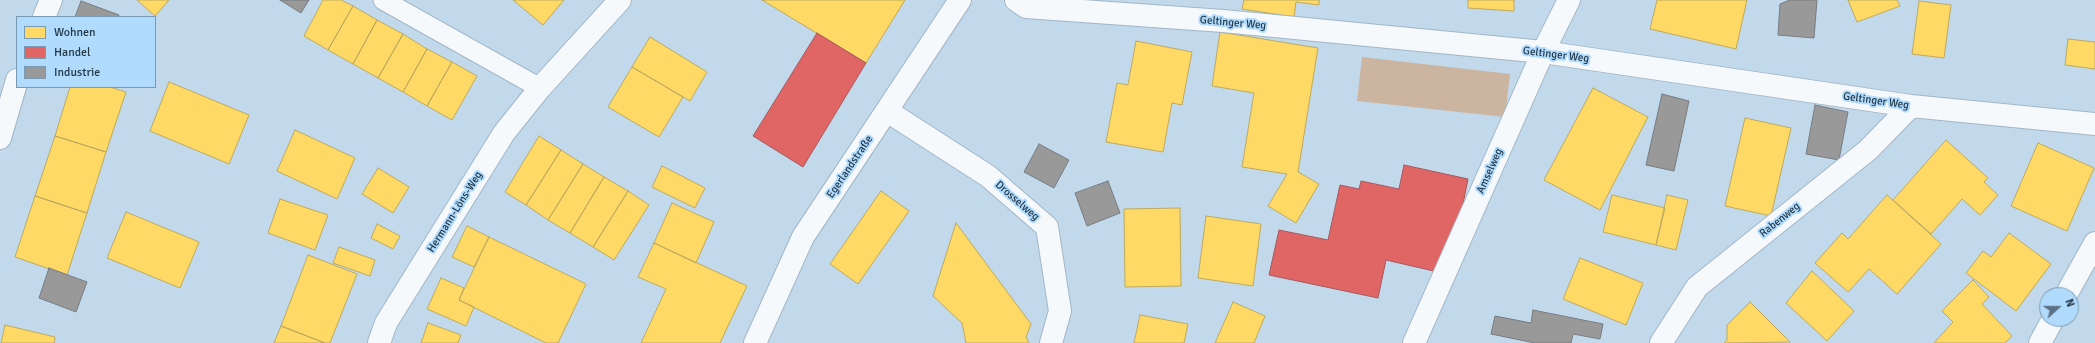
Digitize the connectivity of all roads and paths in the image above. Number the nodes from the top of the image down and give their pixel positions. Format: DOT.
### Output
graph roads {
  1 [pos="51,0"];
  2 [pos="383,0"];
  3 [pos="960,0"];
  4 [pos="1016,0"];
  5 [pos="1569,0"];
  6 [pos="611,3"];
  7 [pos="44,16"];
  8 [pos="1543,52"];
  9 [pos="16,83"];
  10 [pos="540,88"];
  11 [pos="1911,106"];
  12 [pos="887,111"];
  13 [pos="2095,124"];
  14 [pos="0,138"];
  15 [pos="2095,243"];
  16 [pos="2070,287"];
  17 [pos="2049,327"];
  18 [pos="379,343"];
  19 [pos="755,343"];
  20 [pos="1051,343"];
  21 [pos="1414,343"];
  22 [pos="1661,343"];
  23 [pos="2040,343"];
  1 -- 7 [label="street"];
  2 -- 10 [label="lane"];
  3 -- 12 [label="street, Egerlandstraße"];
  4 -- 8 [label="street, Geltinger Weg"];
  5 -- 8 [label="street, Amselweg"];
  6 -- 10 [label="street, Hermann-Löns-Weg"];
  8 -- 11 [label="street, Geltinger Weg"];
  8 -- 21 [label="street, Amselweg"];
  9 -- 14 [label="street"];
  10 -- 18 [label="street, Hermann-Löns-Weg"];
  11 -- 13 [label="street, Geltinger Weg"];
  11 -- 22 [label="street, Rabenweg"];
  12 -- 19 [label="street, Egerlandstraße"];
  12 -- 20 [label="street, Drosselweg"];
  15 -- 16 [label="street"];
  17 -- 23 [label="street"];
}
